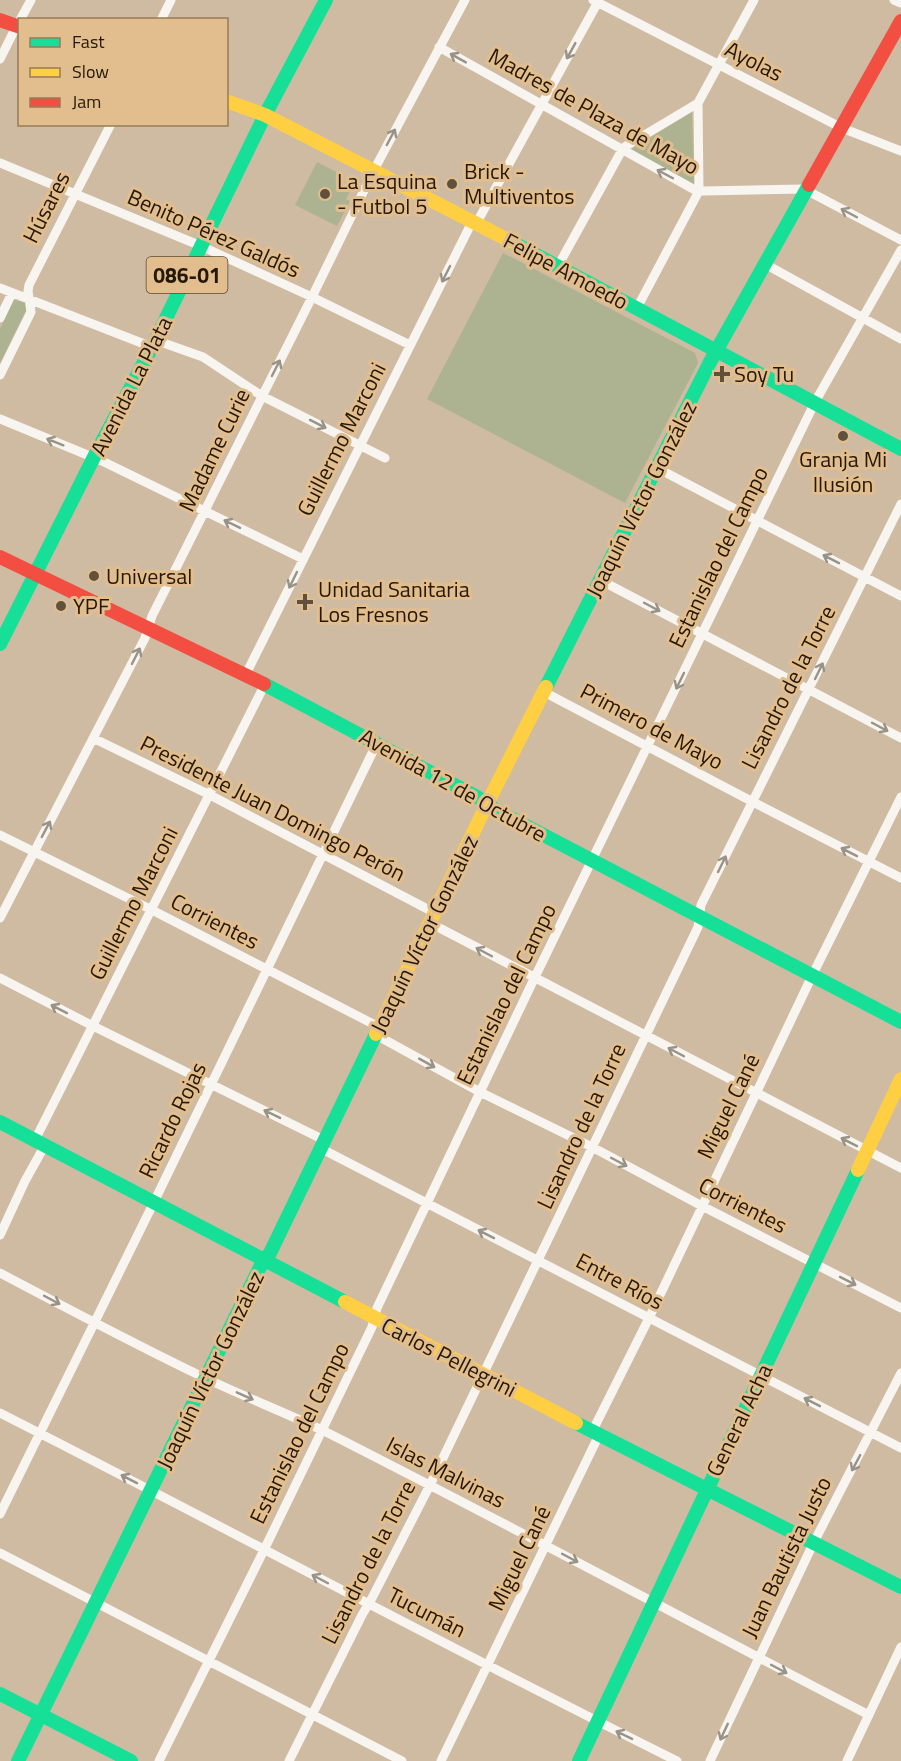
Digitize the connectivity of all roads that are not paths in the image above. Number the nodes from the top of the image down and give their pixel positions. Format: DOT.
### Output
graph roads {
  1 [pos="30,0"];
  2 [pos="171,0"];
  3 [pos="327,0"];
  4 [pos="465,0"];
  5 [pos="754,0"];
  6 [pos="894,0"];
  7 [pos="597,1"];
  8 [pos="901,3"];
  9 [pos="21,18"];
  10 [pos="162,18"];
  11 [pos="0,20"];
  12 [pos="901,21"];
  13 [pos="18,23"];
  14 [pos="18,25"];
  15 [pos="439,47"];
  16 [pos="0,59"];
  17 [pos="719,65"];
  18 [pos="228,102"];
  19 [pos="698,103"];
  20 [pos="542,105"];
  21 [pos="265,115"];
  22 [pos="110,126"];
  23 [pos="842,128"];
  24 [pos="622,150"];
  25 [pos="901,151"];
  26 [pos="0,163"];
  27 [pos="374,170"];
  28 [pos="807,190"];
  29 [pos="699,191"];
  30 [pos="75,194"];
  31 [pos="474,223"];
  32 [pos="901,240"];
  33 [pos="201,246"];
  34 [pos="901,250"];
  35 [pos="765,264"];
  36 [pos="558,266"];
  37 [pos="0,288"];
  38 [pos="12,293"];
  39 [pos="312,297"];
  40 [pos="30,299"];
  41 [pos="637,308"];
  42 [pos="0,318"];
  43 [pos="863,318"];
  44 [pos="901,339"];
  45 [pos="153,344"];
  46 [pos="410,345"];
  47 [pos="716,350"];
  48 [pos="0,375"];
  49 [pos="262,396"];
  50 [pos="815,402"];
  51 [pos="0,419"];
  52 [pos="360,445"];
  53 [pos="901,449"];
  54 [pos="94,457"];
  55 [pos="385,458"];
  56 [pos="657,468"];
  57 [pos="901,504"];
  58 [pos="205,511"];
  59 [pos="757,521"];
  60 [pos="0,557"];
  61 [pos="303,559"];
  62 [pos="37,573"];
  63 [pos="865,576"];
  64 [pos="600,580"];
  65 [pos="901,596"];
  66 [pos="149,627"];
  67 [pos="703,634"];
  68 [pos="0,644"];
  69 [pos="246,674"];
  70 [pos="265,684"];
  71 [pos="809,690"];
  72 [pos="544,692"];
  73 [pos="93,738"];
  74 [pos="901,738"];
  75 [pos="377,743"];
  76 [pos="648,746"];
  77 [pos="210,795"];
  78 [pos="901,797"];
  79 [pos="753,802"];
  80 [pos="487,804"];
  81 [pos="0,835"];
  82 [pos="34,852"];
  83 [pos="323,855"];
  84 [pos="592,860"];
  85 [pos="868,862"];
  86 [pos="901,878"];
  87 [pos="152,910"];
  88 [pos="699,917"];
  89 [pos="0,918"];
  90 [pos="433,918"];
  91 [pos="267,969"];
  92 [pos="812,976"];
  93 [pos="0,978"];
  94 [pos="534,979"];
  95 [pos="901,1022"];
  96 [pos="93,1026"];
  97 [pos="377,1031"];
  98 [pos="645,1036"];
  99 [pos="901,1079"];
  100 [pos="211,1084"];
  101 [pos="480,1092"];
  102 [pos="756,1094"];
  103 [pos="0,1122"];
  104 [pos="40,1142"];
  105 [pos="322,1144"];
  106 [pos="592,1147"];
  107 [pos="868,1152"];
  108 [pos="901,1168"];
  109 [pos="154,1202"];
  110 [pos="428,1204"];
  111 [pos="702,1206"];
  112 [pos="0,1234"];
  113 [pos="265,1260"];
  114 [pos="538,1260"];
  115 [pos="814,1264"];
  116 [pos="0,1273"];
  117 [pos="901,1308"];
  118 [pos="375,1318"];
  119 [pos="649,1318"];
  120 [pos="94,1323"];
  121 [pos="901,1373"];
  122 [pos="484,1374"];
  123 [pos="760,1376"];
  124 [pos="206,1378"];
  125 [pos="0,1413"];
  126 [pos="322,1430"];
  127 [pos="40,1433"];
  128 [pos="871,1433"];
  129 [pos="596,1434"];
  130 [pos="901,1448"];
  131 [pos="430,1485"];
  132 [pos="706,1490"];
  133 [pos="151,1491"];
  134 [pos="0,1514"];
  135 [pos="813,1544"];
  136 [pos="546,1545"];
  137 [pos="264,1550"];
  138 [pos="0,1553"];
  139 [pos="901,1587"];
  140 [pos="96,1602"];
  141 [pos="653,1602"];
  142 [pos="369,1605"];
  143 [pos="901,1647"];
  144 [pos="758,1658"];
  145 [pos="209,1660"];
  146 [pos="489,1666"];
  147 [pos="0,1694"];
  148 [pos="312,1714"];
  149 [pos="41,1715"];
  150 [pos="868,1715"];
  151 [pos="597,1722"];
  152 [pos="18,1761"];
  153 [pos="131,1761"];
  154 [pos="159,1761"];
  155 [pos="288,1761"];
  156 [pos="402,1761"];
  157 [pos="441,1761"];
  158 [pos="579,1761"];
  159 [pos="677,1761"];
  160 [pos="710,1761"];
  161 [pos="847,1761"];
  1 -- 9 [label="street"];
  2 -- 10 [label="street"];
  3 -- 21 [label="street, Avenida La Plata / 086-01"];
  4 -- 15 [label="street, Madame Curie"];
  5 -- 17 [label="street"];
  6 -- 8 [label="street"];
  7 -- 17 [label="street, Ayolas"];
  7 -- 20 [label="street, Guillermo Marconi, one-way"];
  11 -- 13 [label="street"];
  12 -- 23 [label="street, Joaquín Víctor González"];
  14 -- 16 [label="street"];
  20 -- 15 [label="street, Madres de Plaza de Mayo, one-way"];
  27 -- 15 [label="street, Madame Curie, one-way"];
  17 -- 19 [label="street"];
  17 -- 23 [label="street, Ayolas"];
  18 -- 21 [label="street, Felipe Amoedo"];
  19 -- 24 [label="street"];
  19 -- 29 [label="street"];
  20 -- 24 [label="street, Madres de Plaza de Mayo"];
  20 -- 31 [label="street, Guillermo Marconi"];
  21 -- 27 [label="street, Felipe Amoedo"];
  21 -- 33 [label="street, Avenida La Plata / 086-01"];
  22 -- 30 [label="street, Húsares"];
  23 -- 25 [label="street, Ayolas"];
  23 -- 28 [label="street, Joaquín Víctor González"];
  29 -- 24 [label="street, Madres de Plaza de Mayo, one-way"];
  24 -- 36 [label="street"];
  26 -- 30 [label="street, Benito Pérez Galdós"];
  27 -- 31 [label="street, Felipe Amoedo"];
  27 -- 39 [label="street, Madame Curie"];
  28 -- 29 [label="street, Madres de Plaza de Mayo"];
  32 -- 28 [label="street, Madres de Plaza de Mayo, one-way"];
  28 -- 35 [label="street, Joaquín Víctor González"];
  29 -- 41 [label="street"];
  30 -- 33 [label="street, Benito Pérez Galdós"];
  30 -- 40 [label="street, Húsares"];
  31 -- 36 [label="street, Felipe Amoedo"];
  31 -- 46 [label="street, Guillermo Marconi, one-way"];
  33 -- 39 [label="street, Benito Pérez Galdós"];
  33 -- 45 [label="street, Avenida La Plata / 086-01"];
  34 -- 43 [label="street, Estanislao del Campo"];
  35 -- 43 [label="street"];
  35 -- 47 [label="street, Joaquín Víctor González"];
  36 -- 41 [label="street, Felipe Amoedo"];
  37 -- 38 [label="street"];
  38 -- 40 [label="street"];
  38 -- 42 [label="street"];
  39 -- 46 [label="street, Benito Pérez Galdós"];
  49 -- 39 [label="street, Madame Curie, one-way"];
  40 -- 45 [label="street"];
  40 -- 48 [label="street, Húsares"];
  41 -- 47 [label="street, Felipe Amoedo"];
  43 -- 44 [label="street"];
  43 -- 50 [label="street, Estanislao del Campo"];
  45 -- 49 [label="street"];
  45 -- 54 [label="street, Avenida La Plata / 086-01"];
  46 -- 52 [label="street, Guillermo Marconi"];
  47 -- 50 [label="street, Felipe Amoedo"];
  47 -- 56 [label="street, Joaquín Víctor González"];
  49 -- 52 [label="street, one-way"];
  49 -- 58 [label="street, Madame Curie"];
  50 -- 53 [label="street, Felipe Amoedo"];
  50 -- 59 [label="street, Estanislao del Campo"];
  54 -- 51 [label="street, one-way"];
  52 -- 55 [label="street"];
  52 -- 61 [label="street, Guillermo Marconi"];
  54 -- 58 [label="street"];
  54 -- 62 [label="street, Avenida La Plata / 086-01"];
  56 -- 59 [label="street"];
  56 -- 64 [label="street, Joaquín Víctor González"];
  57 -- 63 [label="street, Lisandro de la Torre"];
  61 -- 58 [label="street, one-way"];
  58 -- 66 [label="street, Madame Curie"];
  63 -- 59 [label="street, one-way"];
  59 -- 67 [label="street, Estanislao del Campo"];
  60 -- 62 [label="street, Avenida 12 de Octubre"];
  61 -- 69 [label="street, Guillermo Marconi, one-way"];
  62 -- 66 [label="street, Avenida 12 de Octubre"];
  62 -- 68 [label="street, Avenida La Plata / 086-01"];
  63 -- 65 [label="street"];
  71 -- 63 [label="street, Lisandro de la Torre, one-way"];
  64 -- 67 [label="street, one-way"];
  64 -- 72 [label="street, Joaquín Víctor González"];
  66 -- 69 [label="street, Avenida 12 de Octubre"];
  73 -- 66 [label="street, Madame Curie, one-way"];
  67 -- 71 [label="street"];
  67 -- 76 [label="street, Estanislao del Campo, one-way"];
  69 -- 70 [label="street, Avenida 12 de Octubre"];
  70 -- 75 [label="street, Avenida 12 de Octubre"];
  70 -- 77 [label="street, Guillermo Marconi"];
  71 -- 74 [label="street, one-way"];
  71 -- 79 [label="street, Lisandro de la Torre"];
  72 -- 76 [label="street, Primero de Mayo"];
  72 -- 80 [label="street, Joaquín Víctor González"];
  73 -- 77 [label="street, Presidente Juan Domingo Perón"];
  82 -- 73 [label="street, Madame Curie, one-way"];
  75 -- 80 [label="street, Avenida 12 de Octubre"];
  75 -- 83 [label="street, Ricardo Rojas"];
  76 -- 79 [label="street, Primero de Mayo"];
  76 -- 84 [label="street, Estanislao del Campo"];
  77 -- 83 [label="street, Presidente Juan Domingo Perón"];
  77 -- 87 [label="street, Guillermo Marconi"];
  78 -- 85 [label="street, Miguel Cané"];
  85 -- 79 [label="street, Primero de Mayo, one-way"];
  88 -- 79 [label="street, Lisandro de la Torre, one-way"];
  80 -- 84 [label="street, Avenida 12 de Octubre"];
  80 -- 90 [label="street, Joaquín Víctor González"];
  81 -- 82 [label="street, Corrientes"];
  82 -- 87 [label="street, Corrientes"];
  82 -- 89 [label="street, Madame Curie"];
  83 -- 90 [label="street, Presidente Juan Domingo Perón"];
  83 -- 91 [label="street, Ricardo Rojas"];
  84 -- 88 [label="street, Avenida 12 de Octubre"];
  84 -- 94 [label="street, Estanislao del Campo"];
  85 -- 86 [label="street, Primero de Mayo"];
  85 -- 92 [label="street, Miguel Cané"];
  87 -- 91 [label="street, Corrientes"];
  87 -- 96 [label="street, Guillermo Marconi"];
  88 -- 92 [label="street, Avenida 12 de Octubre"];
  88 -- 98 [label="street, Lisandro de la Torre"];
  94 -- 90 [label="street, Presidente Juan Domingo Perón, one-way"];
  90 -- 97 [label="street, Joaquín Víctor González"];
  91 -- 97 [label="street, Corrientes"];
  91 -- 100 [label="street, Ricardo Rojas"];
  92 -- 95 [label="street, Avenida 12 de Octubre"];
  92 -- 102 [label="street, Miguel Cané"];
  96 -- 93 [label="street, Entre Ríos, one-way"];
  94 -- 98 [label="street, Presidente Juan Domingo Perón"];
  94 -- 101 [label="street, Estanislao del Campo"];
  96 -- 100 [label="street, Entre Ríos"];
  96 -- 104 [label="street, Guillermo Marconi"];
  97 -- 101 [label="street, Corrientes, one-way"];
  97 -- 105 [label="street, Joaquín Víctor González"];
  102 -- 98 [label="street, Presidente Juan Domingo Perón, one-way"];
  98 -- 106 [label="street, Lisandro de la Torre"];
  99 -- 107 [label="street, General Acha"];
  105 -- 100 [label="street, Entre Ríos, one-way"];
  100 -- 109 [label="street, Ricardo Rojas"];
  101 -- 106 [label="street, Corrientes"];
  101 -- 110 [label="street, Estanislao del Campo"];
  107 -- 102 [label="street, Presidente Juan Domingo Perón, one-way"];
  102 -- 111 [label="street, Miguel Cané"];
  103 -- 104 [label="street, Carlos Pellegrini"];
  104 -- 109 [label="street, Carlos Pellegrini"];
  104 -- 112 [label="street, Guillermo Marconi"];
  105 -- 110 [label="street, Entre Ríos"];
  105 -- 113 [label="street, Joaquín Víctor González"];
  106 -- 111 [label="street, Corrientes, one-way"];
  106 -- 114 [label="street, Lisandro de la Torre"];
  107 -- 108 [label="street, Presidente Juan Domingo Perón"];
  107 -- 115 [label="street, General Acha"];
  109 -- 113 [label="street, Carlos Pellegrini"];
  109 -- 120 [label="street, Ricardo Rojas"];
  114 -- 110 [label="street, Entre Ríos, one-way"];
  110 -- 118 [label="street, Estanislao del Campo"];
  111 -- 115 [label="street, Corrientes"];
  111 -- 119 [label="street, Miguel Cané"];
  113 -- 118 [label="street, Carlos Pellegrini"];
  113 -- 124 [label="street, Joaquín Víctor González"];
  114 -- 119 [label="street, Entre Ríos"];
  114 -- 122 [label="street, Lisandro de la Torre"];
  115 -- 117 [label="street, Corrientes, one-way"];
  115 -- 123 [label="street, General Acha"];
  116 -- 120 [label="street, Islas Malvinas, one-way"];
  118 -- 122 [label="street, Carlos Pellegrini"];
  118 -- 126 [label="street, Estanislao del Campo"];
  119 -- 123 [label="street, Entre Ríos"];
  119 -- 129 [label="street, Miguel Cané"];
  120 -- 124 [label="street, Islas Malvinas"];
  120 -- 127 [label="street, Ricardo Rojas"];
  121 -- 128 [label="street, Juan Bautista Justo"];
  122 -- 129 [label="street, Carlos Pellegrini"];
  122 -- 131 [label="street, Lisandro de la Torre"];
  128 -- 123 [label="street, Entre Ríos, one-way"];
  123 -- 132 [label="street, General Acha"];
  124 -- 126 [label="street, Islas Malvinas, one-way"];
  124 -- 133 [label="street, Joaquín Víctor González"];
  125 -- 127 [label="street, Tucumán"];
  126 -- 131 [label="street, Islas Malvinas"];
  126 -- 137 [label="street, Estanislao del Campo"];
  133 -- 127 [label="street, Tucumán, one-way"];
  127 -- 134 [label="street, Ricardo Rojas"];
  128 -- 130 [label="street, Entre Ríos"];
  128 -- 135 [label="street, Juan Bautista Justo, one-way"];
  129 -- 132 [label="street, Carlos Pellegrini"];
  129 -- 136 [label="street, Miguel Cané"];
  131 -- 136 [label="street, Islas Malvinas"];
  131 -- 142 [label="street, Lisandro de la Torre"];
  132 -- 135 [label="street, Carlos Pellegrini"];
  132 -- 141 [label="street, General Acha"];
  133 -- 137 [label="street, Tucumán"];
  133 -- 140 [label="street, Joaquín Víctor González"];
  135 -- 139 [label="street, Carlos Pellegrini"];
  135 -- 144 [label="street, Juan Bautista Justo"];
  136 -- 141 [label="street, Islas Malvinas, one-way"];
  136 -- 146 [label="street, Miguel Cané"];
  142 -- 137 [label="street, Tucumán, one-way"];
  137 -- 145 [label="street, Estanislao del Campo"];
  138 -- 140 [label="street"];
  140 -- 145 [label="street"];
  140 -- 149 [label="street, Joaquín Víctor González"];
  141 -- 144 [label="street, Islas Malvinas"];
  141 -- 151 [label="street, General Acha"];
  142 -- 146 [label="street, Tucumán"];
  142 -- 148 [label="street, Lisandro de la Torre"];
  143 -- 150 [label="street"];
  144 -- 150 [label="street, Islas Malvinas, one-way"];
  144 -- 160 [label="street, Juan Bautista Justo, one-way"];
  145 -- 148 [label="street"];
  145 -- 154 [label="street, Estanislao del Campo"];
  146 -- 151 [label="street, Tucumán"];
  146 -- 157 [label="street, Miguel Cané"];
  147 -- 149 [label="street"];
  148 -- 155 [label="street, Lisandro de la Torre"];
  148 -- 156 [label="street"];
  149 -- 152 [label="street, Joaquín Víctor González"];
  149 -- 153 [label="street"];
  150 -- 161 [label="street"];
  151 -- 158 [label="street, General Acha"];
  159 -- 151 [label="street, Tucumán, one-way"];
}
